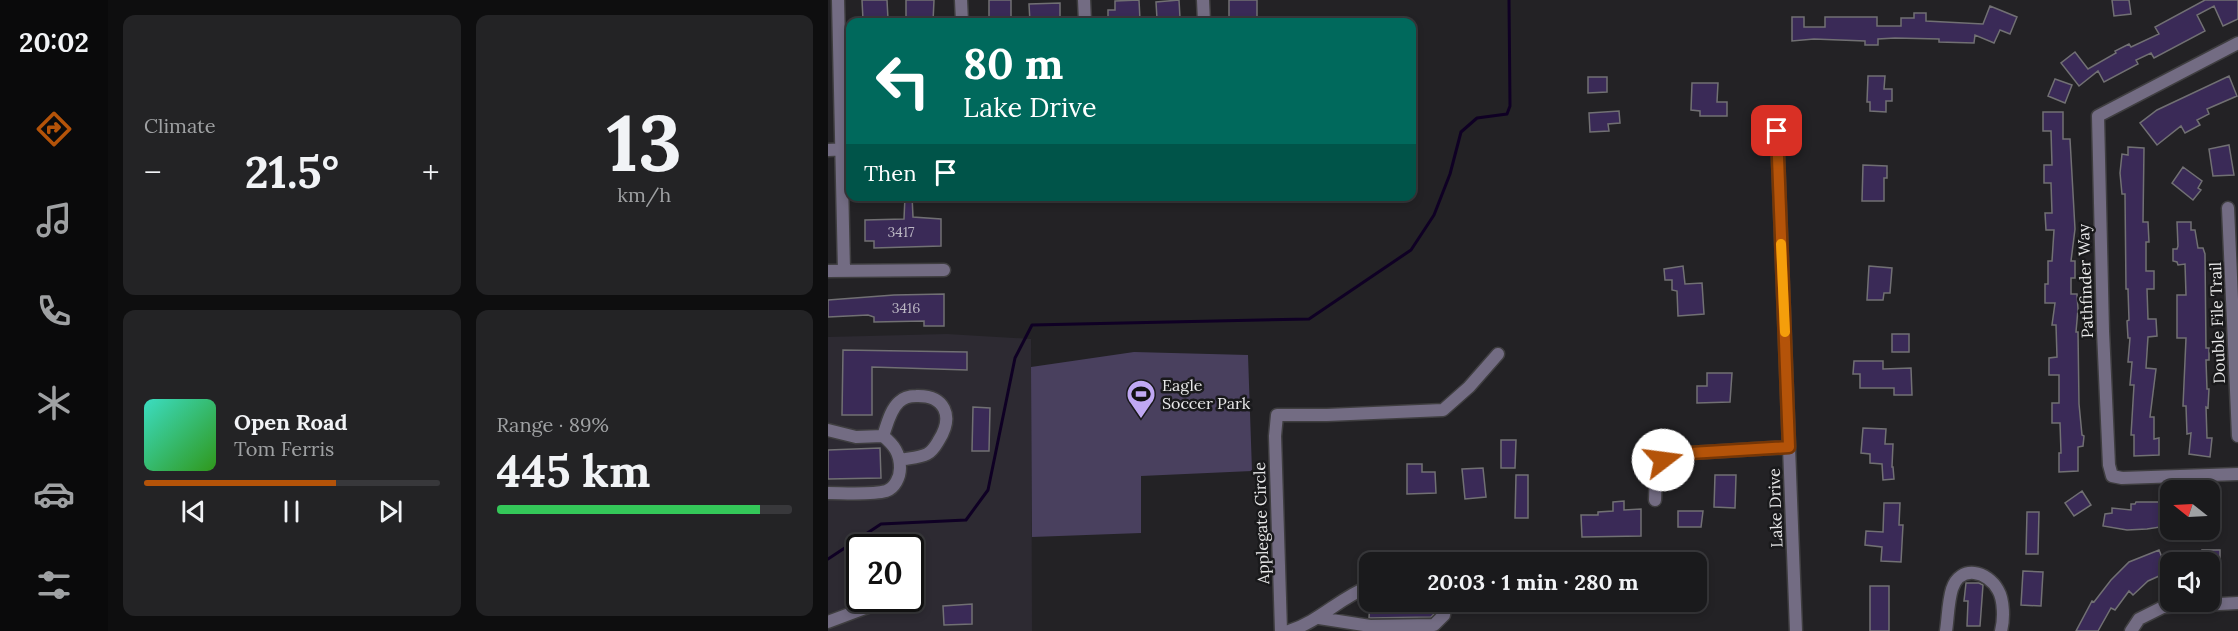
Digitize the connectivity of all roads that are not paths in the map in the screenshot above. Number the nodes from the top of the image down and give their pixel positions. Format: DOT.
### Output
graph roads {
  1 [pos="838,0"];
  2 [pos="961,0"];
  3 [pos="1084,0"];
  4 [pos="1203,0"];
  5 [pos="962,18"];
  6 [pos="1085,18"];
  7 [pos="1204,18"];
  8 [pos="834,27"];
  9 [pos="2238,43"];
  10 [pos="1777,131"];
  11 [pos="846,140"];
  12 [pos="846,149"];
  13 [pos="828,150"];
  14 [pos="846,190"];
  15 [pos="2228,208"];
  16 [pos="2235,267"];
  17 [pos="944,270"];
  18 [pos="828,271"];
  19 [pos="844,271"];
  20 [pos="1498,354"];
  21 [pos="828,430"];
  22 [pos="883,436"];
  23 [pos="2238,436"];
  24 [pos="1789,447"];
  25 [pos="900,460"];
  26 [pos="2238,474"];
  27 [pos="828,493"];
  28 [pos="1655,500"];
  29 [pos="1359,591"];
  30 [pos="2238,603"];
  31 [pos="855,612"];
  32 [pos="1446,612"];
  33 [pos="1319,618"];
  34 [pos="828,622"];
  35 [pos="1281,631"];
  36 [pos="1288,631"];
  37 [pos="1796,631"];
  38 [pos="1946,631"];
  39 [pos="2001,631"];
  40 [pos="2131,631"];
  1 -- 8 [label="street"];
  2 -- 5 [label="street"];
  3 -- 6 [label="street"];
  4 -- 7 [label="street"];
  8 -- 11 [label="street"];
  9 -- 26 [label="street, Pathfinder Way"];
  10 -- 24 [label="street, Lake Drive"];
  12 -- 13 [label="street"];
  14 -- 19 [label="street"];
  15 -- 16 [label="street, Double File Trail"];
  16 -- 23 [label="street, Double File Trail"];
  17 -- 19 [label="street"];
  18 -- 19 [label="street"];
  20 -- 35 [label="street, Applegate Circle"];
  21 -- 22 [label="street"];
  22 -- 25 [label="street"];
  22 -- 25 [label="street"];
  24 -- 28 [label="street"];
  24 -- 37 [label="street, Lake Drive"];
  25 -- 27 [label="street"];
  29 -- 33 [label="street"];
  30 -- 40 [label="street"];
  31 -- 34 [label="street"];
  32 -- 33 [label="street"];
  33 -- 36 [label="street"];
  38 -- 39 [label="street"];
}
